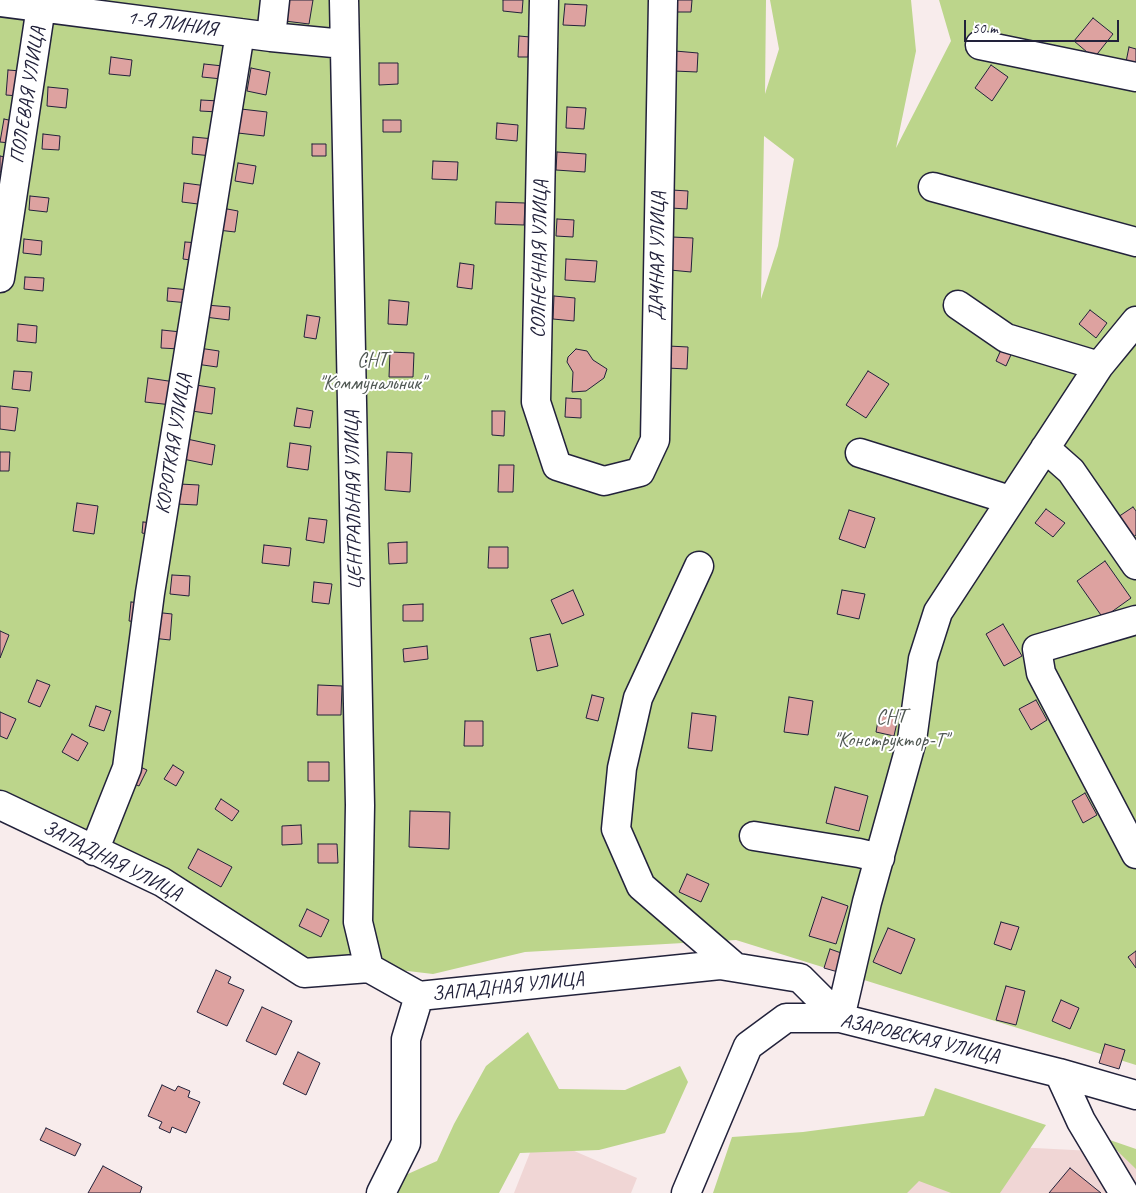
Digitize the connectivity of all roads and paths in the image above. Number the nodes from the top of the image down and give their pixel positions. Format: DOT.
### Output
graph roads {
  1 [pos="275,0"];
  2 [pos="344,0"];
  3 [pos="544,0"];
  4 [pos="663,0"];
  5 [pos="0,2"];
  6 [pos="42,3"];
  7 [pos="240,33"];
  8 [pos="271,37"];
  9 [pos="344,44"];
  10 [pos="980,45"];
  11 [pos="1136,77"];
  12 [pos="933,187"];
  13 [pos="1136,242"];
  14 [pos="0,278"];
  15 [pos="958,305"];
  16 [pos="1136,321"];
  17 [pos="1099,366"];
  18 [pos="1045,448"];
  19 [pos="860,453"];
  20 [pos="604,481"];
  21 [pos="1010,500"];
  22 [pos="1136,564"];
  23 [pos="699,566"];
  24 [pos="1136,620"];
  25 [pos="0,805"];
  26 [pos="754,836"];
  27 [pos="94,851"];
  28 [pos="1136,854"];
  29 [pos="880,858"];
  30 [pos="735,967"];
  31 [pos="369,968"];
  32 [pos="419,996"];
  33 [pos="840,1018"];
  34 [pos="1059,1073"];
  35 [pos="1136,1095"];
  36 [pos="381,1193"];
  37 [pos="686,1193"];
  38 [pos="1124,1193"];
  1 -- 8 [label="street"];
  2 -- 9 [label="street, ЦЕНТРАЛЬНАЯ УЛИЦА"];
  3 -- 20 [label="street, СОЛНЕЧНАЯ УЛИЦА"];
  4 -- 20 [label="street, ДАЧНАЯ УЛИЦА"];
  5 -- 6 [label="street, 1-Я ЛИНИЯ"];
  6 -- 7 [label="street, 1-Я ЛИНИЯ"];
  6 -- 14 [label="street, ПОЛЕВАЯ УЛИЦА"];
  7 -- 8 [label="street, 1-Я ЛИНИЯ"];
  7 -- 27 [label="street, КОРОТКАЯ УЛИЦА"];
  8 -- 9 [label="street, 1-Я ЛИНИЯ"];
  9 -- 31 [label="street, ЦЕНТРАЛЬНАЯ УЛИЦА"];
  10 -- 11 [label="street"];
  12 -- 13 [label="street"];
  15 -- 17 [label="street"];
  16 -- 17 [label="street"];
  17 -- 18 [label="street"];
  18 -- 21 [label="street"];
  18 -- 22 [label="street"];
  19 -- 21 [label="street"];
  21 -- 29 [label="street"];
  23 -- 30 [label="street"];
  24 -- 28 [label="street"];
  25 -- 27 [label="street, ЗАПАДНАЯ УЛИЦА"];
  26 -- 29 [label="street"];
  27 -- 31 [label="street, ЗАПАДНАЯ УЛИЦА"];
  29 -- 33 [label="street"];
  30 -- 32 [label="street, ЗАПАДНАЯ УЛИЦА"];
  30 -- 33 [label="street, ЗАПАДНАЯ УЛИЦА"];
  31 -- 32 [label="street, ЗАПАДНАЯ УЛИЦА"];
  32 -- 36 [label="street"];
  33 -- 34 [label="street, АЗАРОВСКАЯ УЛИЦА"];
  33 -- 37 [label="street, АЗАРОВСКАЯ УЛИЦА"];
  34 -- 35 [label="street, АЗАРОВСКАЯ УЛИЦА"];
  34 -- 38 [label="street"];
}
